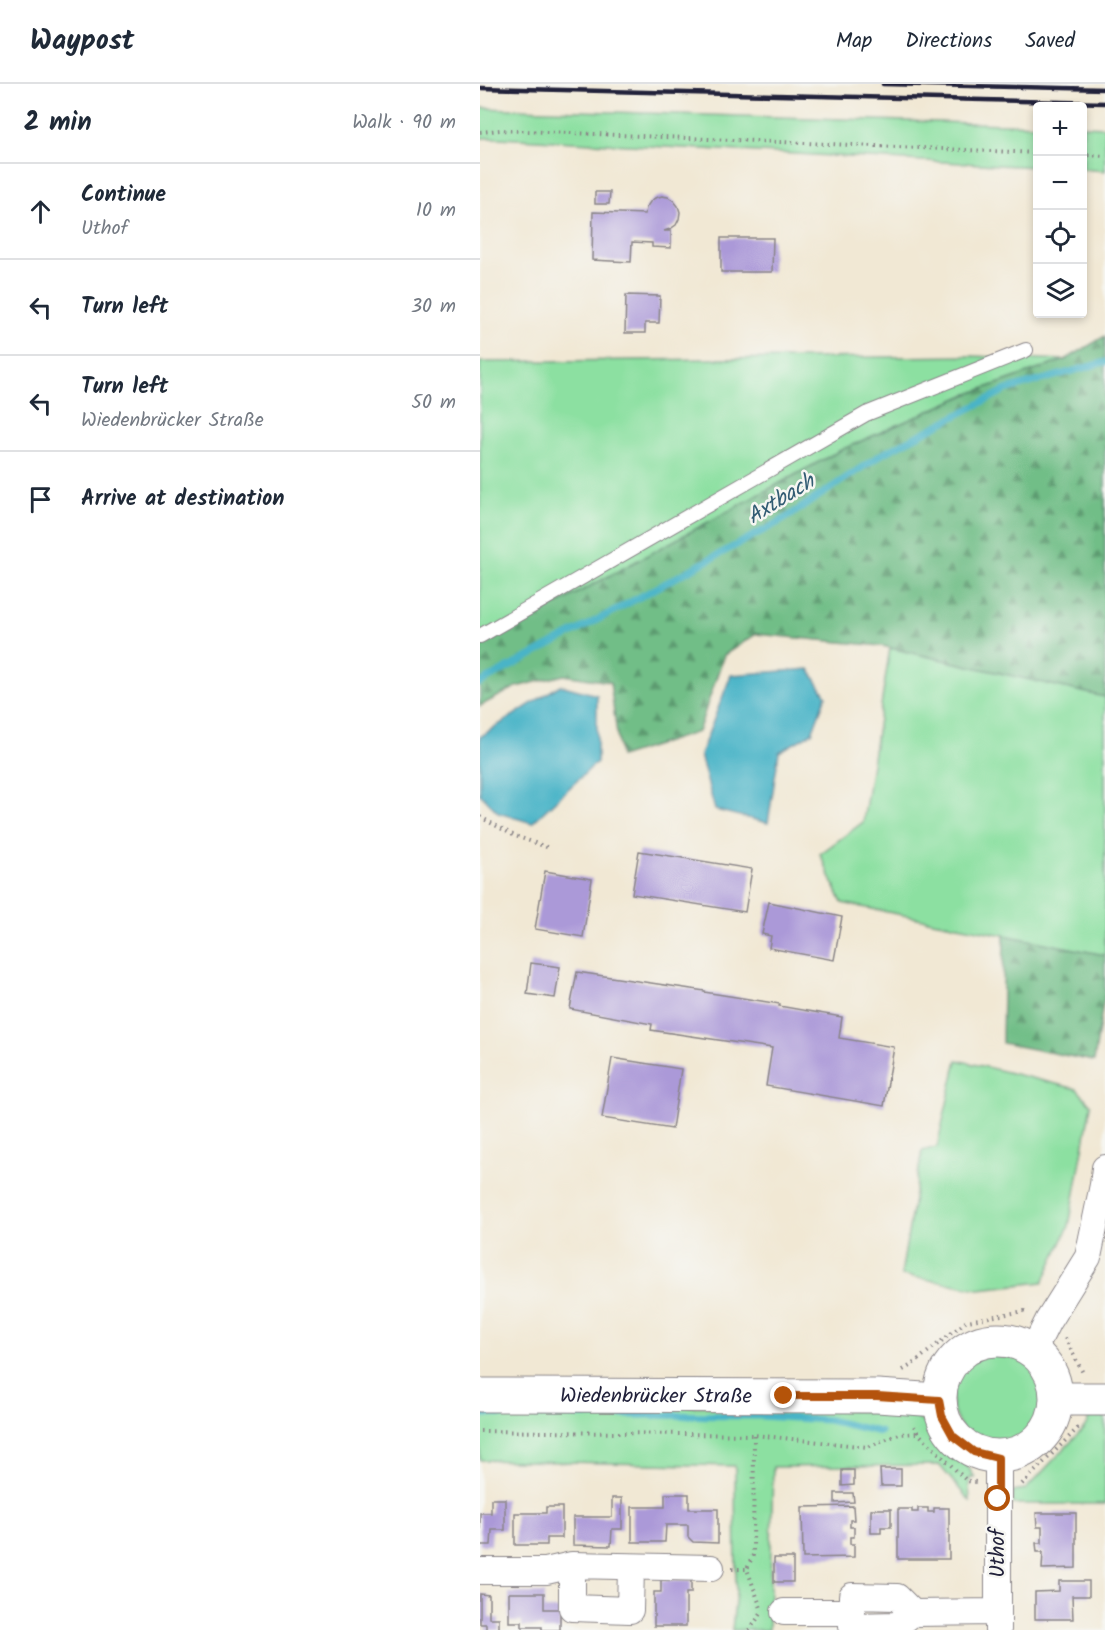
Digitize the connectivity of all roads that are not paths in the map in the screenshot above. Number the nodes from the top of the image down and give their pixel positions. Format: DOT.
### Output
graph roads {
  1 [pos="1026,350"];
  2 [pos="480,636"];
  3 [pos="1105,1168"];
  4 [pos="1033,1351"];
  5 [pos="480,1395"];
  6 [pos="1058,1399"];
  7 [pos="1105,1399"];
  8 [pos="939,1400"];
  9 [pos="998,1458"];
  10 [pos="572,1565"];
  11 [pos="631,1567"];
  12 [pos="711,1568"];
  13 [pos="480,1571"];
  14 [pos="784,1612"];
  15 [pos="998,1621"];
  1 -- 2 [label="lane"];
  3 -- 4 [label="street"];
  4 -- 6 [label="street"];
  4 -- 8 [label="street"];
  5 -- 8 [label="street, Wiedenbrücker Straße"];
  6 -- 7 [label="street"];
  6 -- 9 [label="street"];
  8 -- 9 [label="street"];
  9 -- 15 [label="street, Uthof"];
  10 -- 11 [label="street"];
  10 -- 11 [label="street"];
  10 -- 13 [label="street"];
  11 -- 12 [label="street"];
  14 -- 15 [label="street, Uthof"];
}
